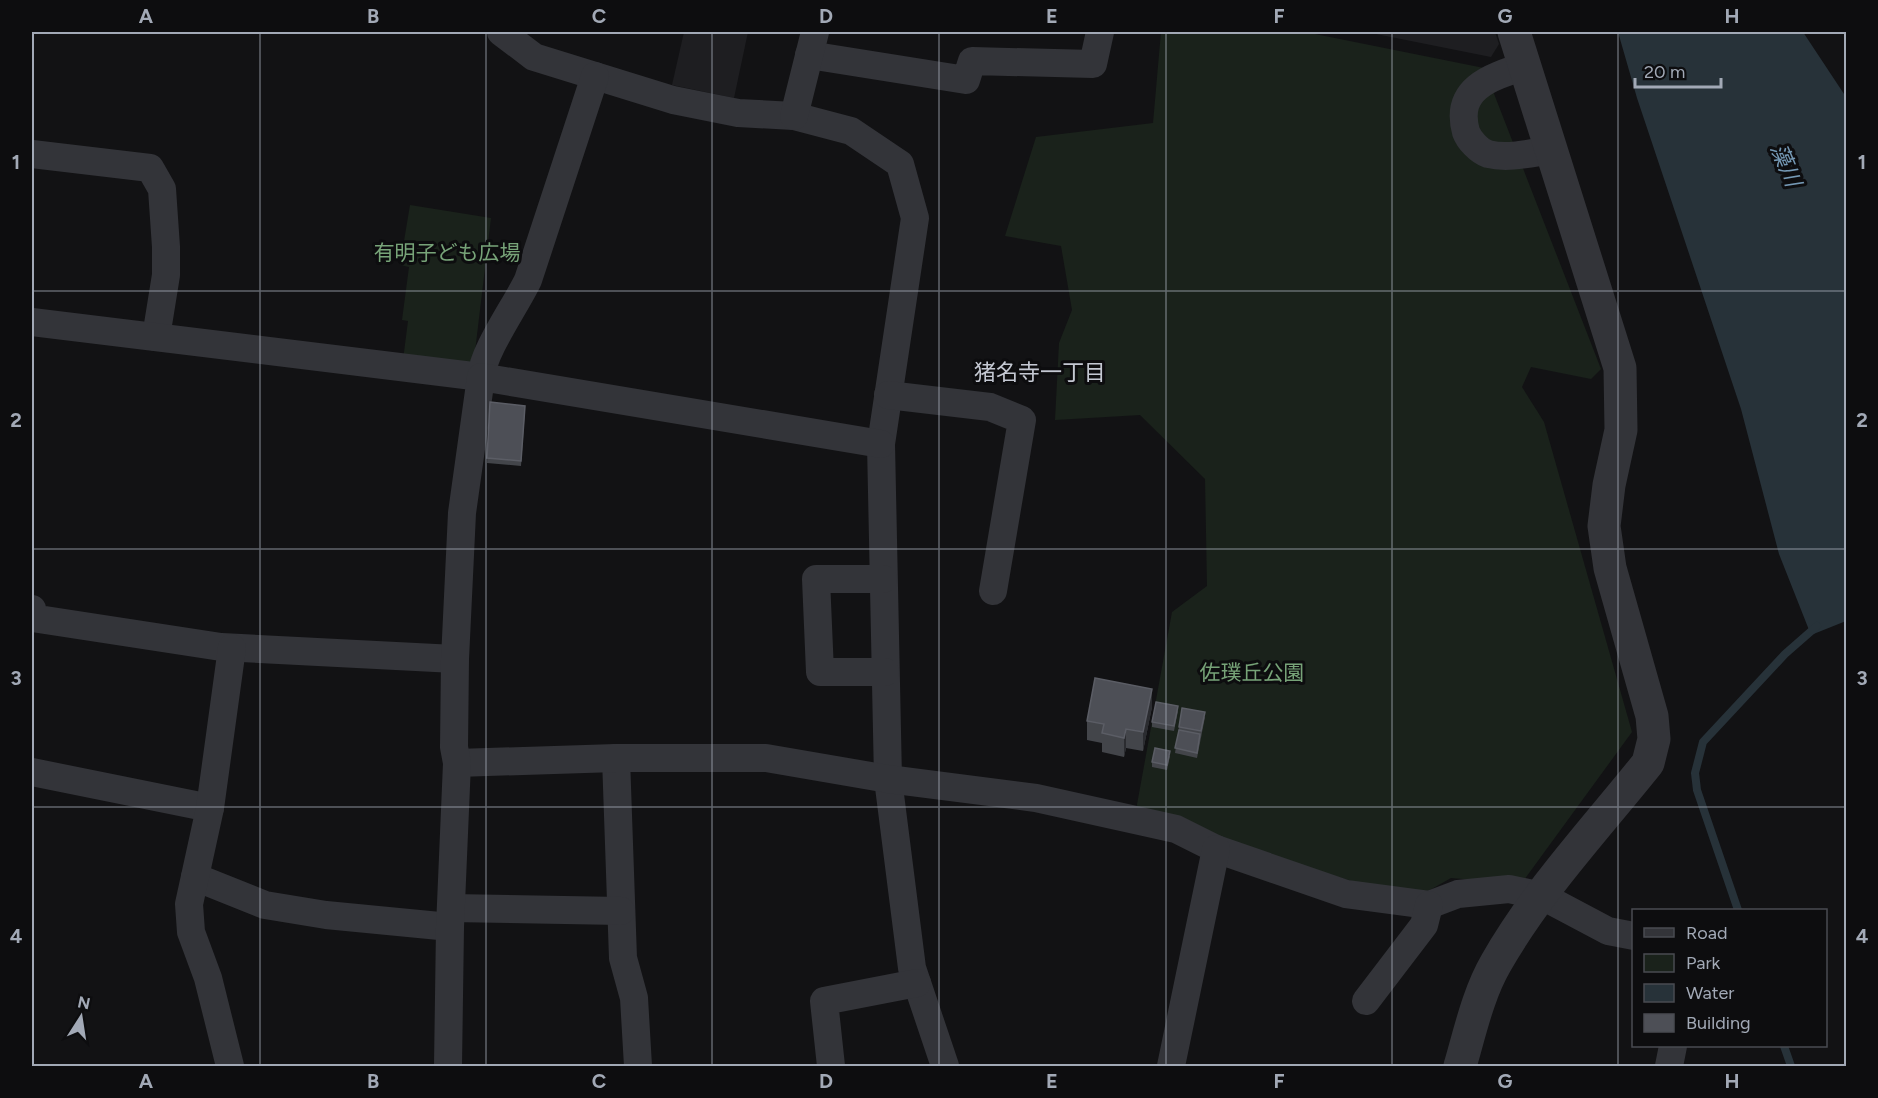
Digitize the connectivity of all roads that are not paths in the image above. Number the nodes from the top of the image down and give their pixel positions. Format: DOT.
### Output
graph roads {
  1 [pos="501,32"];
  2 [pos="1100,32"];
  3 [pos="1514,32"];
  4 [pos="812,43"];
  5 [pos="1525,66"];
  6 [pos="595,76"];
  7 [pos="794,116"];
  8 [pos="1552,150"];
  9 [pos="32,154"];
  10 [pos="32,322"];
  11 [pos="156,338"];
  12 [pos="481,377"];
  13 [pos="888,394"];
  14 [pos="881,444"];
  15 [pos="883,579"];
  16 [pos="993,591"];
  17 [pos="32,618"];
  18 [pos="232,648"];
  19 [pos="455,659"];
  20 [pos="885,672"];
  21 [pos="616,758"];
  22 [pos="457,763"];
  23 [pos="32,772"];
  24 [pos="888,779"];
  25 [pos="210,808"];
  26 [pos="1216,849"];
  27 [pos="195,877"];
  28 [pos="1542,896"];
  29 [pos="1429,905"];
  30 [pos="621,911"];
  31 [pos="450,917"];
  32 [pos="1632,936"];
  33 [pos="917,983"];
  34 [pos="1366,1001"];
  35 [pos="1673,1047"];
  36 [pos="230,1066"];
  37 [pos="448,1066"];
  38 [pos="638,1066"];
  39 [pos="831,1066"];
  40 [pos="945,1066"];
  41 [pos="1171,1066"];
  42 [pos="1460,1066"];
  43 [pos="1670,1066"];
  1 -- 6 [label="street"];
  2 -- 4 [label="street"];
  3 -- 5 [label="street"];
  4 -- 7 [label="street"];
  5 -- 8 [label="street"];
  5 -- 8 [label="street"];
  6 -- 7 [label="street"];
  6 -- 12 [label="street"];
  7 -- 13 [label="street"];
  8 -- 28 [label="street"];
  9 -- 11 [label="street"];
  10 -- 11 [label="street"];
  11 -- 12 [label="street"];
  12 -- 14 [label="street"];
  12 -- 19 [label="street"];
  13 -- 14 [label="street"];
  13 -- 16 [label="street"];
  14 -- 15 [label="street"];
  15 -- 20 [label="street"];
  15 -- 20 [label="street"];
  17 -- 18 [label="street"];
  18 -- 19 [label="street"];
  18 -- 25 [label="street"];
  19 -- 22 [label="street"];
  20 -- 24 [label="street"];
  21 -- 22 [label="street"];
  21 -- 24 [label="street"];
  21 -- 30 [label="street"];
  22 -- 31 [label="street"];
  23 -- 25 [label="street"];
  24 -- 26 [label="street"];
  24 -- 33 [label="street"];
  25 -- 27 [label="street"];
  26 -- 29 [label="street"];
  26 -- 41 [label="street"];
  27 -- 31 [label="street"];
  27 -- 36 [label="street"];
  28 -- 29 [label="street"];
  28 -- 32 [label="street"];
  28 -- 42 [label="street"];
  29 -- 34 [label="street"];
  30 -- 31 [label="street"];
  30 -- 38 [label="street"];
  31 -- 37 [label="street"];
  33 -- 39 [label="street"];
  33 -- 40 [label="street"];
  35 -- 43 [label="street"];
}
